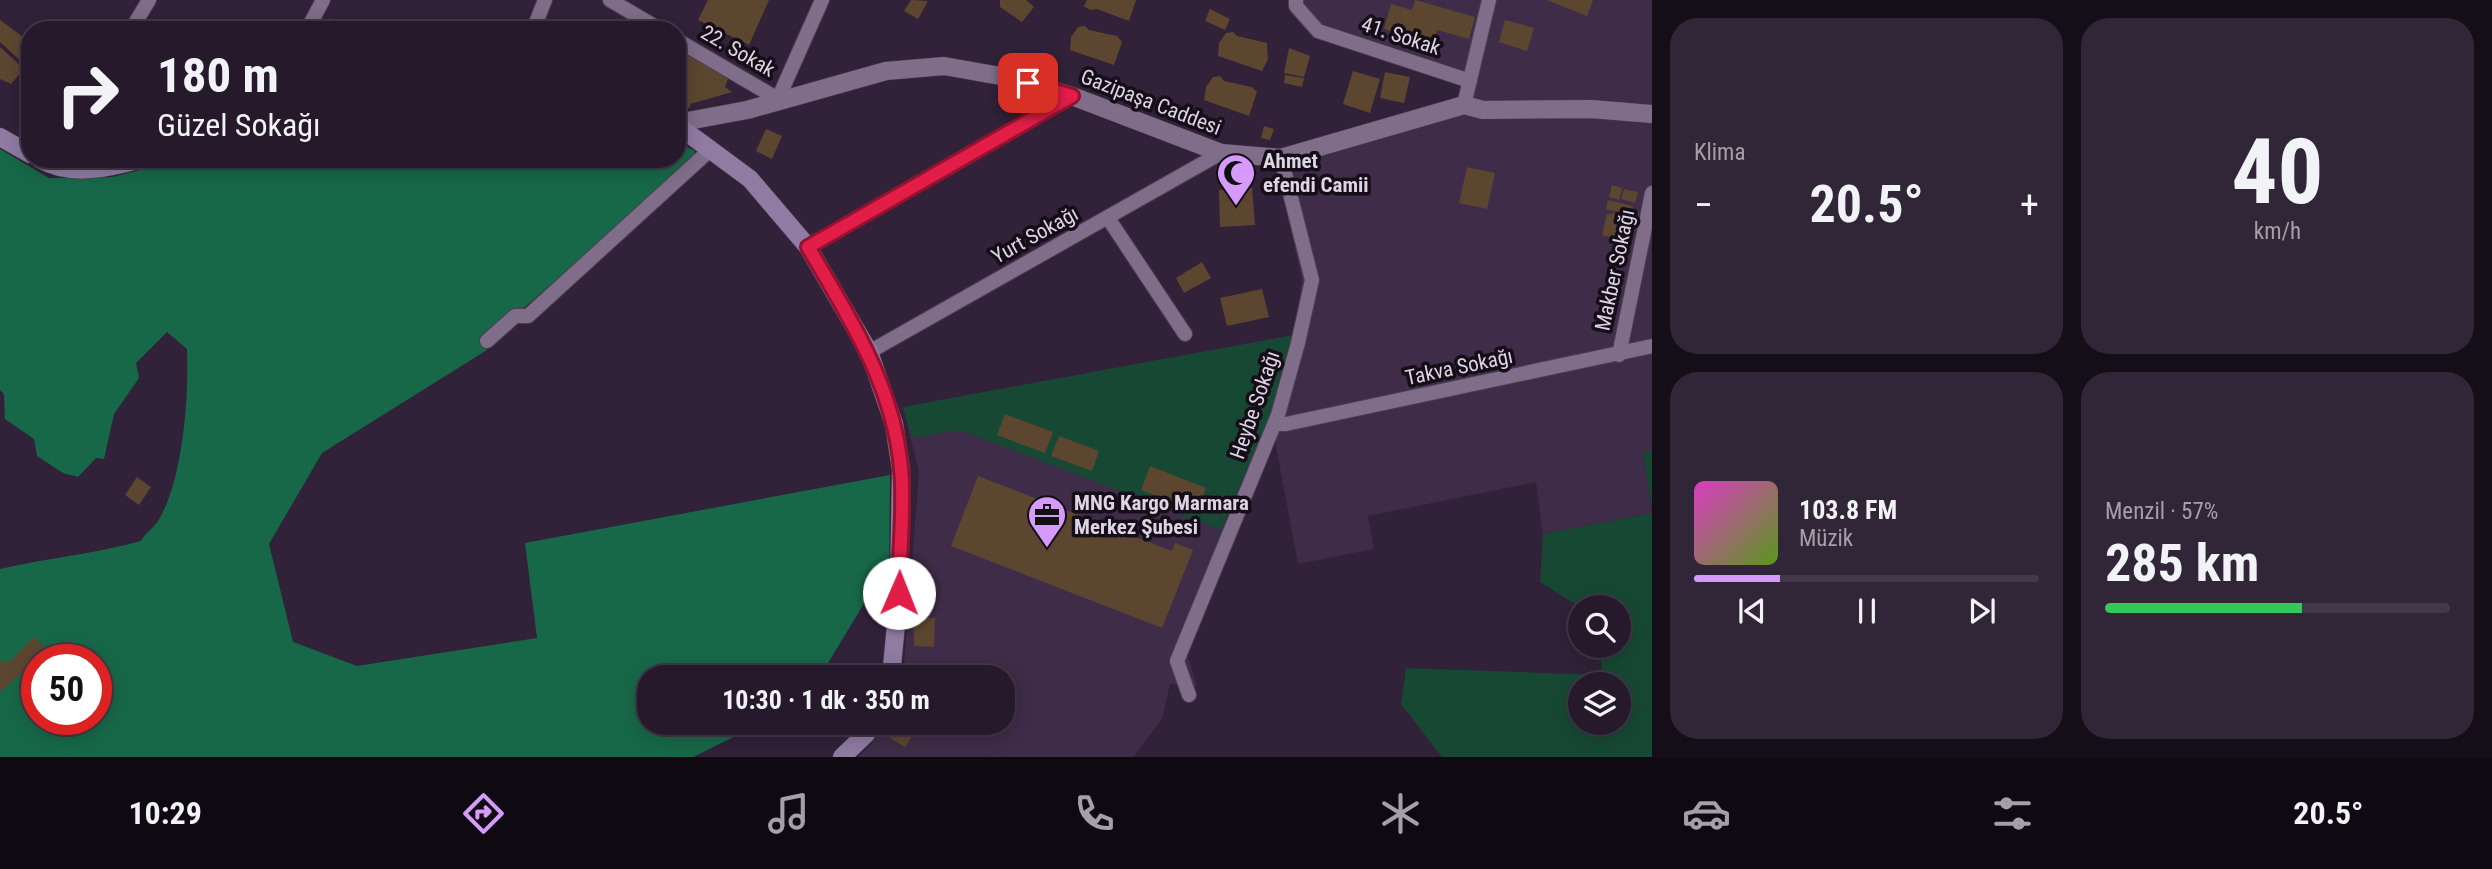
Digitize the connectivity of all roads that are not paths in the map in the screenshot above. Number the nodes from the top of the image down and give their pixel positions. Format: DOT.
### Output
graph roads {
  1 [pos="149,0"];
  2 [pos="323,0"];
  3 [pos="545,0"];
  4 [pos="610,0"];
  5 [pos="822,0"];
  6 [pos="1296,0"];
  7 [pos="1489,0"];
  8 [pos="136,21"];
  9 [pos="312,21"];
  10 [pos="537,21"];
  11 [pos="646,21"];
  12 [pos="686,45"];
  13 [pos="1470,81"];
  14 [pos="1072,96"];
  15 [pos="778,99"];
  16 [pos="1464,105"];
  17 [pos="1652,114"];
  18 [pos="686,122"];
  19 [pos="686,131"];
  20 [pos="0,137"];
  21 [pos="21,149"];
  22 [pos="710,150"];
  23 [pos="1221,153"];
  24 [pos="1281,158"];
  25 [pos="1652,193"];
  26 [pos="1108,218"];
  27 [pos="808,247"];
  28 [pos="1185,334"];
  29 [pos="487,341"];
  30 [pos="1652,346"];
  31 [pos="870,352"];
  32 [pos="1619,355"];
  33 [pos="1274,424"];
  34 [pos="892,665"];
  35 [pos="1189,695"];
  36 [pos="865,735"];
  37 [pos="842,757"];
  1 -- 8 [label="street"];
  2 -- 9 [label="street"];
  3 -- 10 [label="street"];
  4 -- 11 [label="street"];
  5 -- 15 [label="street"];
  6 -- 13 [label="street, 41. Sokak"];
  7 -- 13 [label="street"];
  12 -- 15 [label="street, 22. Sokak"];
  13 -- 16 [label="street"];
  14 -- 15 [label="street, Gazipaşa Caddesi"];
  14 -- 23 [label="street, Gazipaşa Caddesi"];
  14 -- 27 [label="street"];
  15 -- 18 [label="street, Gazipaşa Caddesi"];
  16 -- 17 [label="street, Gazipaşa Caddesi"];
  16 -- 24 [label="street, Gazipaşa Caddesi"];
  19 -- 22 [label="main road"];
  20 -- 21 [label="main road"];
  22 -- 27 [label="main road"];
  22 -- 29 [label="street"];
  23 -- 24 [label="street, Gazipaşa Caddesi"];
  23 -- 26 [label="street, Yurt Sokağı"];
  24 -- 33 [label="street, Heybe Sokağı"];
  25 -- 32 [label="street, Makber Sokağı"];
  26 -- 28 [label="street"];
  26 -- 31 [label="street, Yurt Sokağı"];
  27 -- 31 [label="main road"];
  30 -- 32 [label="street, Takva Sokağı"];
  31 -- 34 [label="main road"];
  32 -- 33 [label="street, Takva Sokağı"];
  33 -- 35 [label="street, Heybe Sokağı"];
  36 -- 37 [label="main road"];
}
